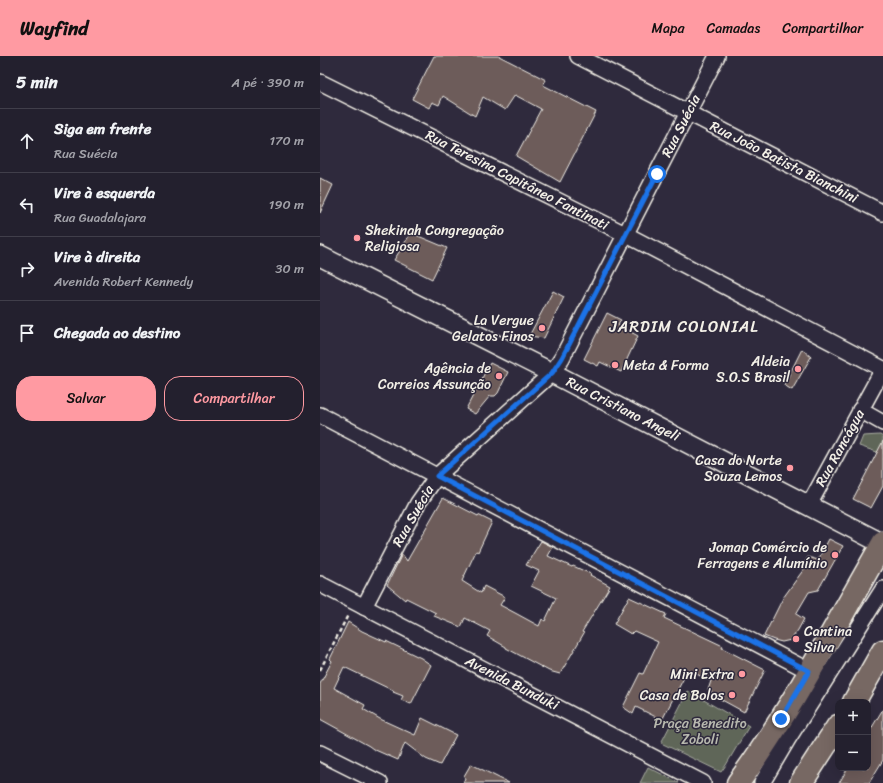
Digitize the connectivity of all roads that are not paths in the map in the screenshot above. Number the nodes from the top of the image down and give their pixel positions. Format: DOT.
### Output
graph roads {
  1 [pos="578,56"];
  2 [pos="717,56"];
  3 [pos="320,82"];
  4 [pos="687,113"];
  5 [pos="883,213"];
  6 [pos="625,234"];
  7 [pos="320,256"];
  8 [pos="883,369"];
  9 [pos="552,373"];
  10 [pos="860,410"];
  11 [pos="320,415"];
  12 [pos="883,423"];
  13 [pos="437,476"];
  14 [pos="809,505"];
  15 [pos="883,544"];
  16 [pos="320,584"];
  17 [pos="883,589"];
  18 [pos="359,604"];
  19 [pos="883,651"];
  20 [pos="809,671"];
  21 [pos="856,699"];
  22 [pos="835,731"];
  23 [pos="320,753"];
  24 [pos="380,783"];
  25 [pos="703,783"];
  26 [pos="738,783"];
  27 [pos="762,783"];
  28 [pos="801,783"];
  1 -- 4 [label="street, Rua João Batista Bianchini"];
  2 -- 4 [label="street, Rua Suécia"];
  3 -- 6 [label="street, Rua Teresina Capitâneo Fantinati"];
  4 -- 5 [label="street, Rua João Batista Bianchini"];
  4 -- 6 [label="street, Rua Suécia"];
  6 -- 8 [label="street, Rua Teresina Capitâneo Fantinati"];
  6 -- 9 [label="street, Rua Suécia"];
  7 -- 9 [label="street, Rua Cristiano Angeli"];
  8 -- 10 [label="street, Rua Rancágua"];
  9 -- 13 [label="street, Rua Suécia"];
  9 -- 14 [label="street, Rua Cristiano Angeli"];
  10 -- 12 [label="street"];
  10 -- 14 [label="street, Rua Rancágua"];
  11 -- 13 [label="street"];
  13 -- 18 [label="street, Rua Suécia"];
  13 -- 20 [label="street"];
  14 -- 15 [label="street, Rua Cristiano Angeli"];
  15 -- 20 [label="main road"];
  16 -- 18 [label="street, Avenida Bunduki"];
  17 -- 27 [label="street"];
  18 -- 25 [label="street, Avenida Bunduki"];
  19 -- 21 [label="main road"];
  20 -- 26 [label="main road"];
  22 -- 28 [label="main road"];
  23 -- 24 [label="street"];
}
